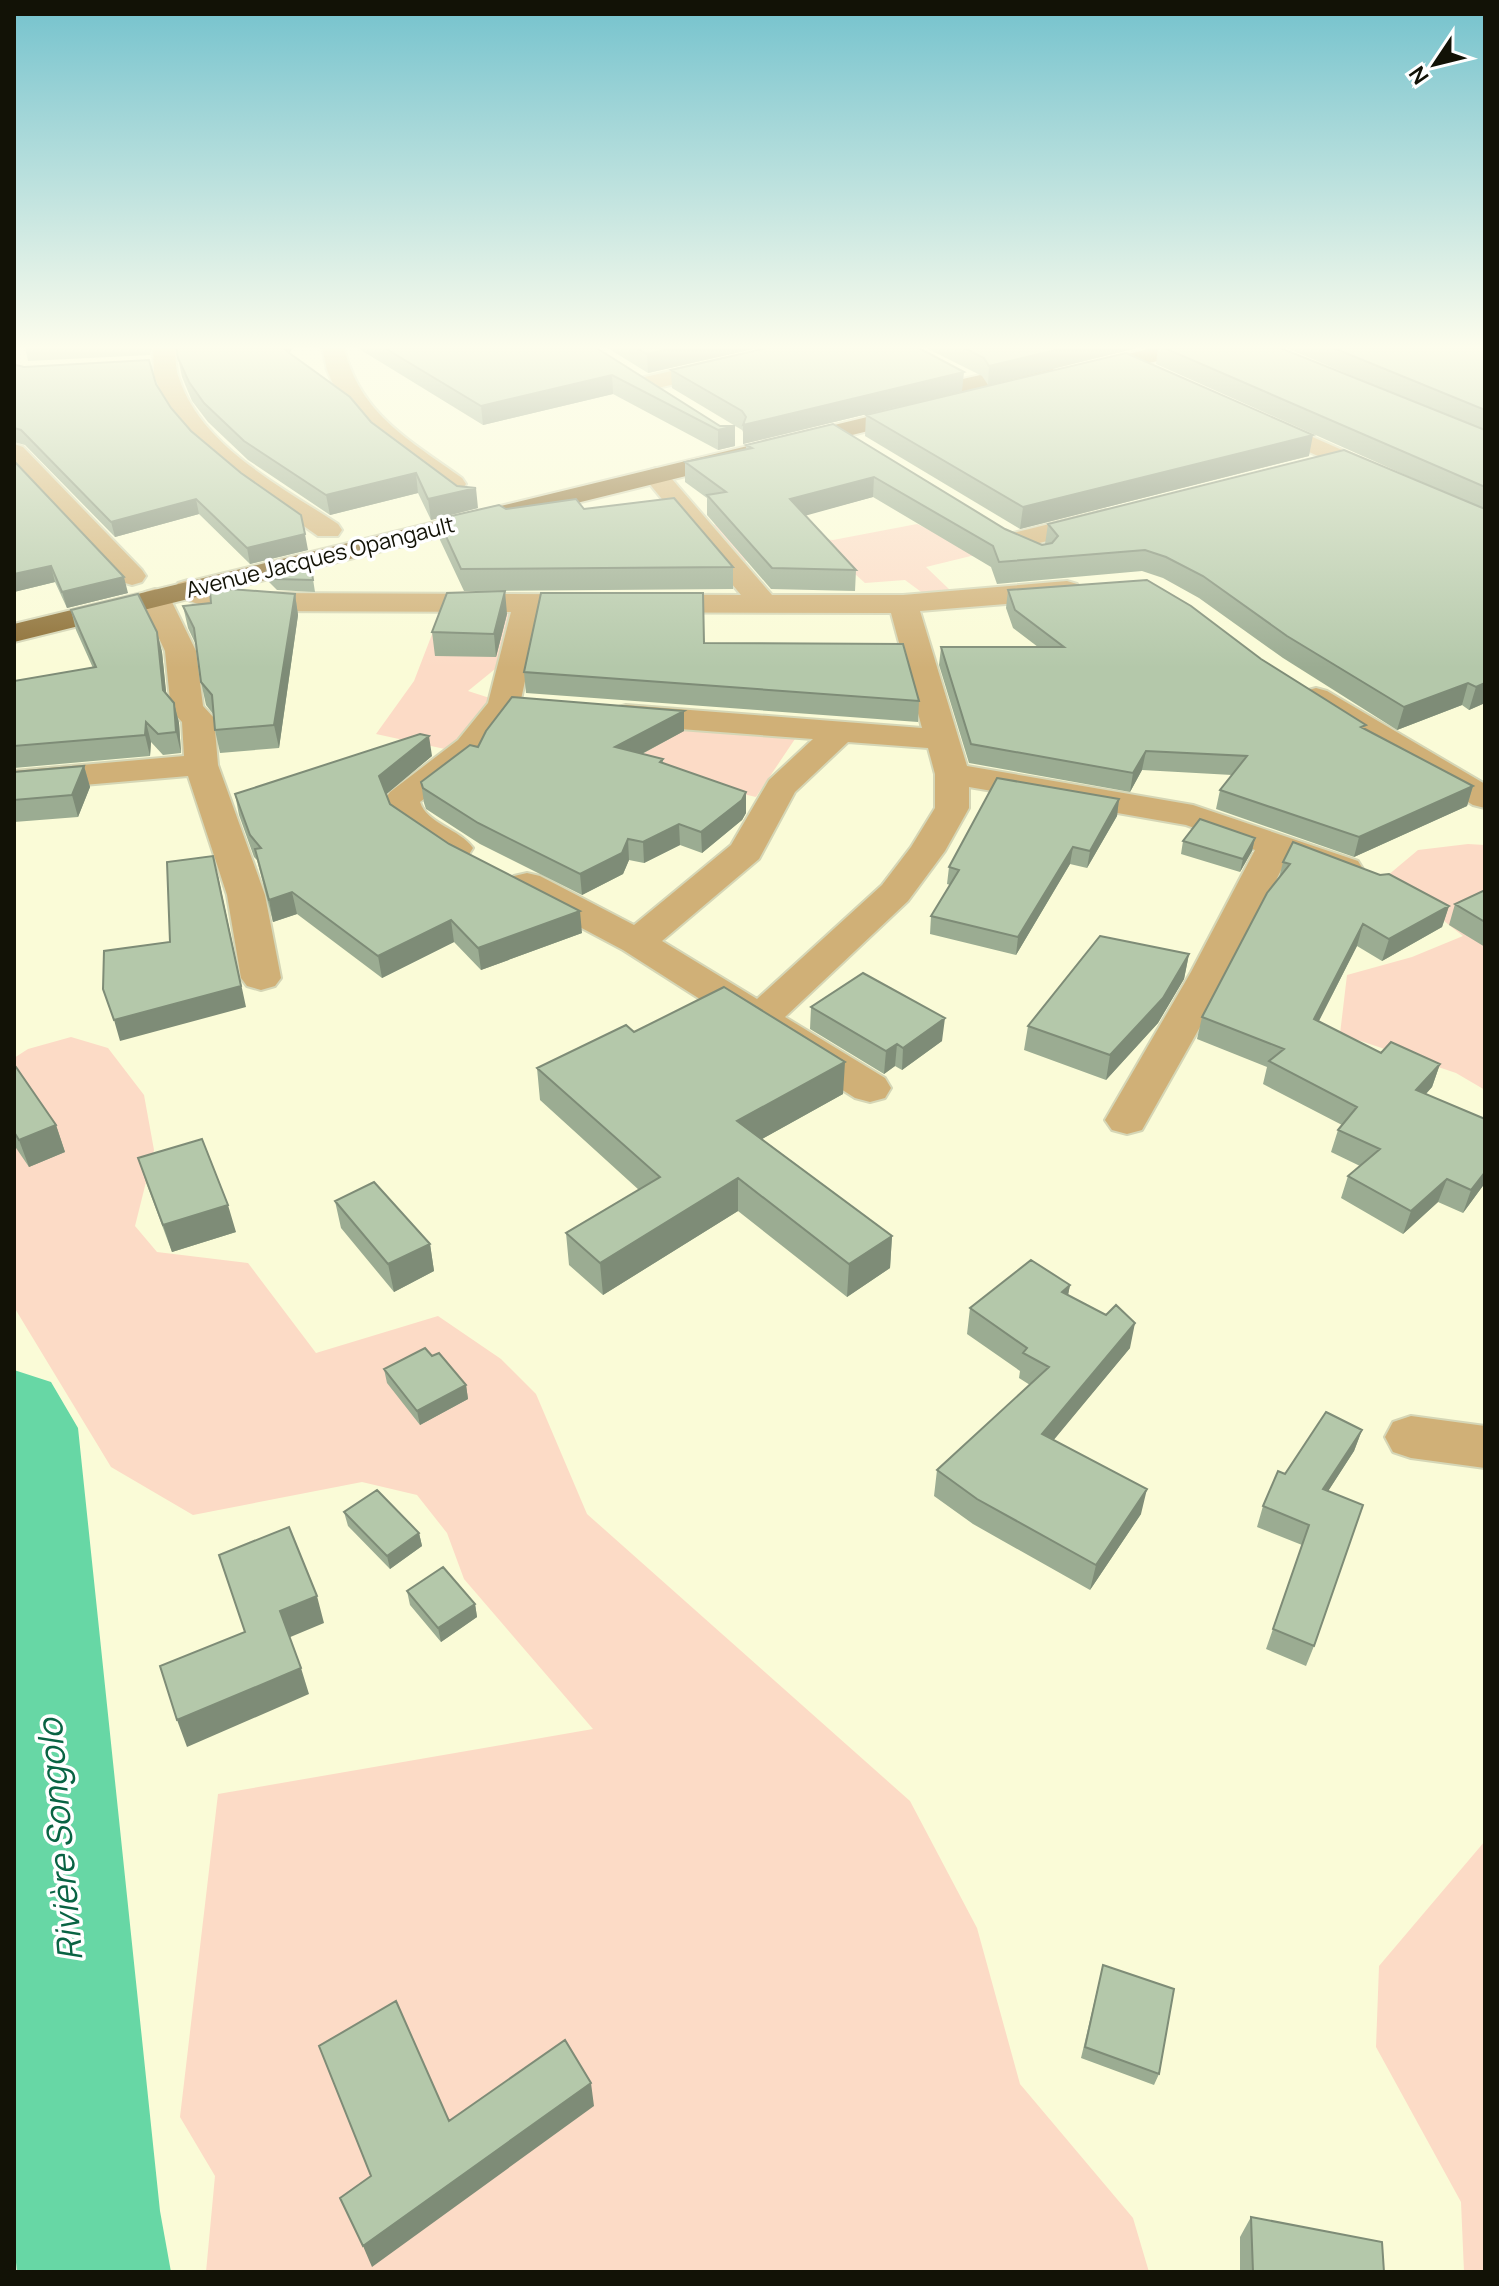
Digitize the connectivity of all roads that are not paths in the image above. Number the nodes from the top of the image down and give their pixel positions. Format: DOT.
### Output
graph roads {
  1 [pos="16,454"];
  2 [pos="222,454"];
  3 [pos="413,454"];
  4 [pos="666,454"];
  5 [pos="747,454"];
  6 [pos="1335,454"];
  7 [pos="1345,458"];
  8 [pos="1300,469"];
  9 [pos="656,476"];
  10 [pos="470,498"];
  11 [pos="1136,510"];
  12 [pos="1485,523"];
  13 [pos="990,525"];
  14 [pos="328,530"];
  15 [pos="298,538"];
  16 [pos="1015,541"];
  17 [pos="150,581"];
  18 [pos="103,584"];
  19 [pos="188,589"];
  20 [pos="762,601"];
  21 [pos="527,604"];
  22 [pos="903,604"];
  23 [pos="14,633"];
  24 [pos="1291,681"];
  25 [pos="599,712"];
  26 [pos="838,733"];
  27 [pos="943,739"];
  28 [pos="201,765"];
  29 [pos="952,774"];
  30 [pos="14,781"];
  31 [pos="1476,784"];
  32 [pos="1276,844"];
  33 [pos="1375,883"];
  34 [pos="637,942"];
  35 [pos="261,978"];
  36 [pos="759,1019"];
  37 [pos="870,1088"];
  38 [pos="1127,1120"];
  39 [pos="1411,1437"];
  40 [pos="1485,1447"];
  1 -- 17 [label="street"];
  2 -- 14 [label="street"];
  3 -- 10 [label="street"];
  4 -- 10 [label="highway, Avenue Jacques Opangault"];
  5 -- 9 [label="highway, Avenue Jacques Opangault"];
  6 -- 7 [label="street"];
  7 -- 8 [label="street"];
  7 -- 12 [label="street"];
  9 -- 19 [label="highway, Avenue Jacques Opangault"];
  9 -- 20 [label="street"];
  10 -- 14 [label="highway, Avenue Jacques Opangault"];
  11 -- 16 [label="street"];
  13 -- 16 [label="street"];
  14 -- 15 [label="highway, Avenue Jacques Opangault"];
  16 -- 22 [label="street"];
  17 -- 18 [label="highway, Avenue Jacques Opangault"];
  17 -- 19 [label="highway, Avenue Jacques Opangault"];
  17 -- 23 [label="highway, Avenue Jacques Opangault"];
  17 -- 28 [label="street"];
  19 -- 21 [label="street"];
  20 -- 21 [label="street"];
  20 -- 22 [label="street"];
  21 -- 34 [label="street"];
  22 -- 27 [label="street"];
  24 -- 31 [label="street"];
  25 -- 26 [label="street"];
  26 -- 27 [label="street"];
  26 -- 34 [label="street"];
  27 -- 29 [label="street"];
  28 -- 30 [label="street"];
  28 -- 35 [label="street"];
  29 -- 32 [label="street"];
  29 -- 36 [label="street"];
  32 -- 33 [label="street"];
  32 -- 38 [label="street"];
  34 -- 36 [label="street"];
  36 -- 37 [label="street"];
  39 -- 40 [label="street"];
}
